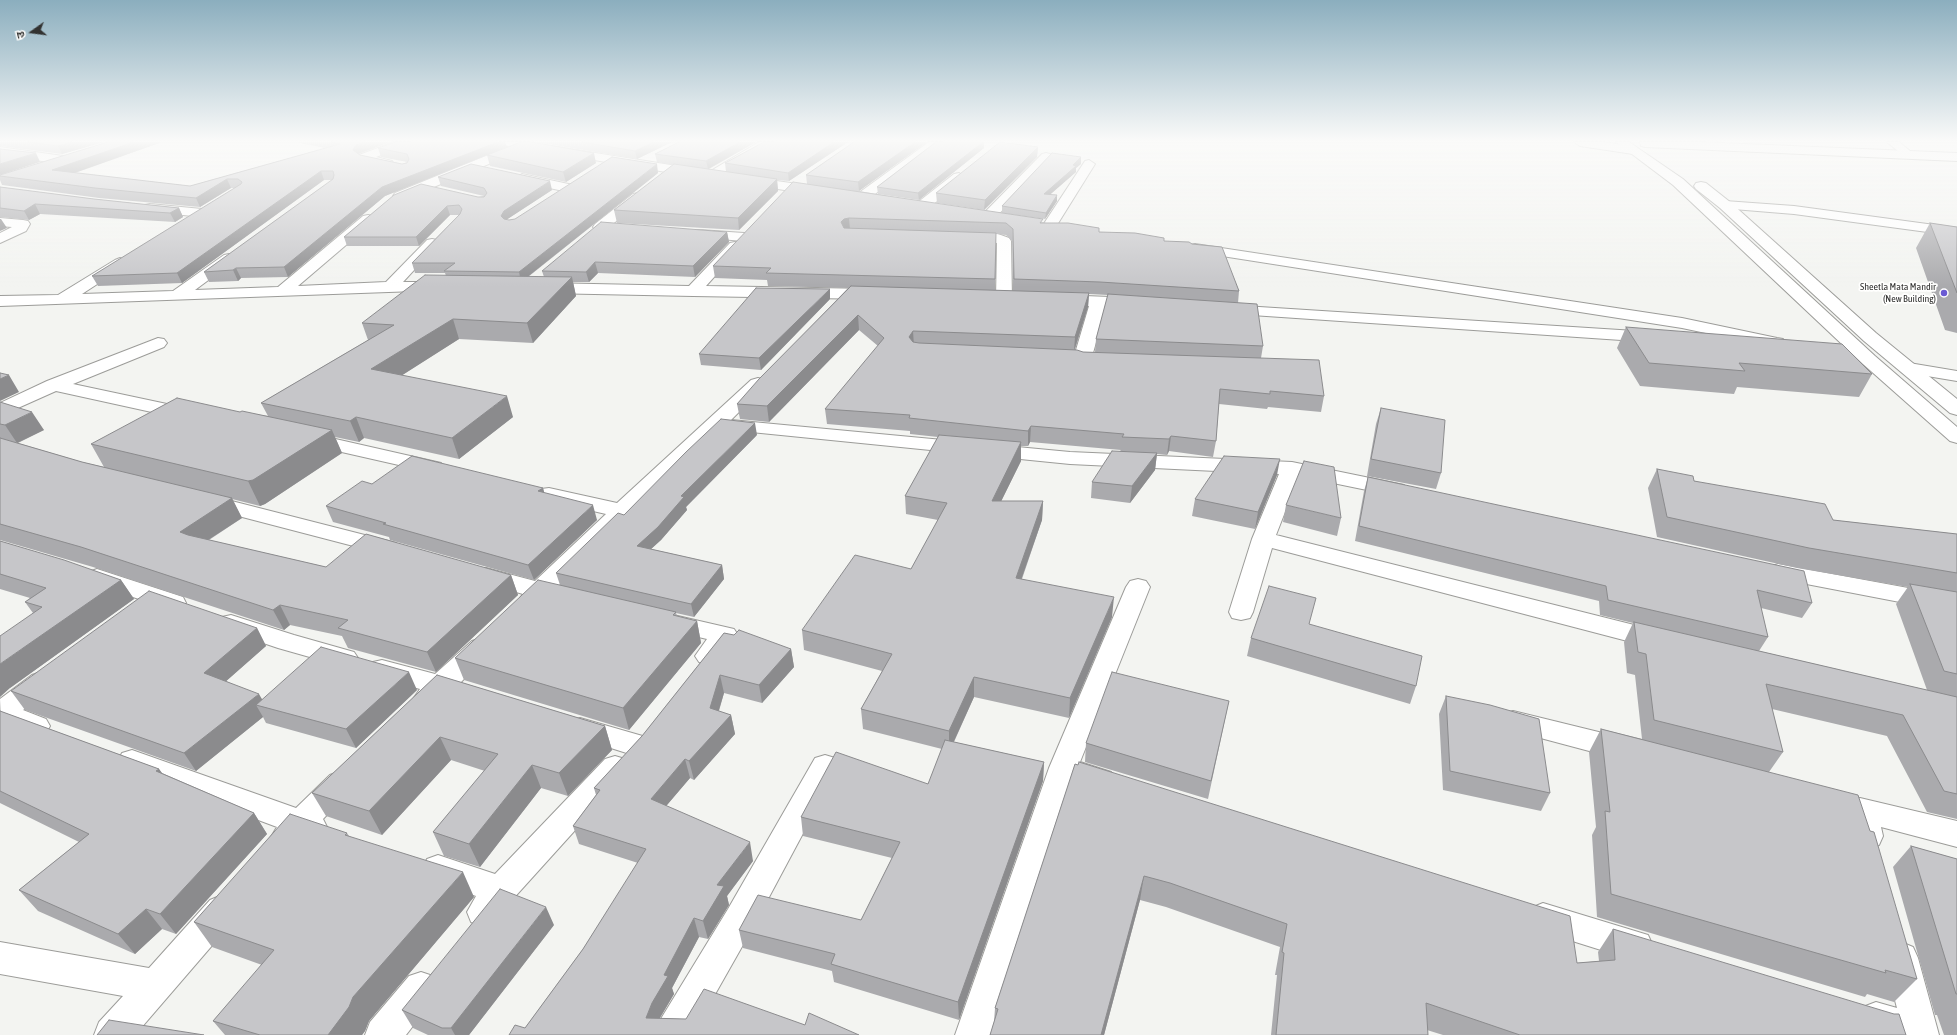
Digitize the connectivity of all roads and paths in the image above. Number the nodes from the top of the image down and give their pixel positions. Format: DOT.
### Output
graph roads {
  1 [pos="415,190"];
  2 [pos="434,190"];
  3 [pos="565,190"];
  4 [pos="647,190"];
  5 [pos="789,190"];
  6 [pos="813,190"];
  7 [pos="871,190"];
  8 [pos="942,190"];
  9 [pos="1014,190"];
  10 [pos="1072,190"];
  11 [pos="1687,190"];
  12 [pos="1705,190"];
  13 [pos="444,193"];
  14 [pos="830,193"];
  15 [pos="845,195"];
  16 [pos="556,196"];
  17 [pos="781,198"];
  18 [pos="861,198"];
  19 [pos="884,201"];
  20 [pos="907,204"];
  21 [pos="1725,204"];
  22 [pos="922,206"];
  23 [pos="137,207"];
  24 [pos="944,210"];
  25 [pos="974,214"];
  26 [pos="988,217"];
  27 [pos="1004,219"];
  28 [pos="0,222"];
  29 [pos="1034,223"];
  30 [pos="182,225"];
  31 [pos="1050,225"];
  32 [pos="754,226"];
  33 [pos="600,227"];
  34 [pos="624,228"];
  35 [pos="1065,228"];
  36 [pos="1957,232"];
  37 [pos="688,233"];
  38 [pos="440,236"];
  39 [pos="588,236"];
  40 [pos="744,237"];
  41 [pos="951,237"];
  42 [pos="0,239"];
  43 [pos="1183,246"];
  44 [pos="241,249"];
  45 [pos="129,258"];
  46 [pos="543,274"];
  47 [pos="390,287"];
  48 [pos="454,287"];
  49 [pos="283,291"];
  50 [pos="693,291"];
  51 [pos="847,293"];
  52 [pos="886,294"];
  53 [pos="177,296"];
  54 [pos="63,298"];
  55 [pos="1004,298"];
  56 [pos="1044,299"];
  57 [pos="0,301"];
  58 [pos="1099,301"];
  59 [pos="1155,305"];
  60 [pos="1210,308"];
  61 [pos="825,316"];
  62 [pos="1664,338"];
  63 [pos="1688,340"];
  64 [pos="158,343"];
  65 [pos="1846,356"];
  66 [pos="1083,360"];
  67 [pos="1869,360"];
  68 [pos="777,366"];
  69 [pos="1909,368"];
  70 [pos="1957,376"];
  71 [pos="54,386"];
  72 [pos="1957,408"];
  73 [pos="0,410"];
  74 [pos="208,418"];
  75 [pos="718,424"];
  76 [pos="294,436"];
  77 [pos="1957,437"];
  78 [pos="1292,468"];
  79 [pos="454,472"];
  80 [pos="530,490"];
  81 [pos="1413,493"];
  82 [pos="186,496"];
  83 [pos="622,511"];
  84 [pos="1263,539"];
  85 [pos="409,554"];
  86 [pos="1759,568"];
  87 [pos="463,569"];
  88 [pos="78,570"];
  89 [pos="1138,587"];
  90 [pos="540,591"];
  91 [pos="157,597"];
  92 [pos="578,600"];
  93 [pos="1957,605"];
  94 [pos="518,612"];
  95 [pos="1241,612"];
  96 [pos="132,615"];
  97 [pos="648,617"];
  98 [pos="496,633"];
  99 [pos="1682,645"];
  100 [pos="57,669"];
  101 [pos="690,678"];
  102 [pos="441,685"];
  103 [pos="478,696"];
  104 [pos="1494,716"];
  105 [pos="407,718"];
  106 [pos="553,720"];
  107 [pos="63,736"];
  108 [pos="107,752"];
  109 [pos="1646,755"];
  110 [pos="825,766"];
  111 [pos="356,767"];
  112 [pos="1063,768"];
  113 [pos="1131,789"];
  114 [pos="299,822"];
  115 [pos="1957,834"];
  116 [pos="336,835"];
  117 [pos="268,857"];
  118 [pos="411,860"];
  119 [pos="1875,864"];
  120 [pos="501,890"];
  121 [pos="238,892"];
  122 [pos="1516,910"];
  123 [pos="467,932"];
  124 [pos="1895,933"];
  125 [pos="1667,956"];
  126 [pos="0,958"];
  127 [pos="442,962"];
  128 [pos="156,985"];
  129 [pos="1847,1010"];
  130 [pos="112,1035"];
  131 [pos="384,1035"];
  132 [pos="672,1035"];
  133 [pos="973,1035"];
  1 -- 49 [label="street"];
  2 -- 13 [label="street"];
  3 -- 16 [label="street"];
  4 -- 33 [label="street"];
  5 -- 17 [label="street"];
  6 -- 14 [label="street"];
  7 -- 18 [label="street"];
  8 -- 22 [label="street"];
  9 -- 26 [label="street"];
  10 -- 31 [label="street"];
  11 -- 67 [label="street"];
  12 -- 21 [label="street"];
  15 -- 18 [label="street"];
  18 -- 19 [label="street"];
  20 -- 22 [label="street"];
  21 -- 36 [label="lane"];
  21 -- 69 [label="street"];
  22 -- 24 [label="street"];
  23 -- 30 [label="street"];
  25 -- 26 [label="street"];
  26 -- 27 [label="street"];
  28 -- 42 [label="street"];
  29 -- 31 [label="street"];
  31 -- 35 [label="street"];
  32 -- 40 [label="street"];
  33 -- 34 [label="street"];
  33 -- 39 [label="street"];
  37 -- 40 [label="street"];
  38 -- 47 [label="street"];
  40 -- 50 [label="street"];
  41 -- 55 [label="street"];
  43 -- 63 [label="street"];
  44 -- 53 [label="street"];
  45 -- 54 [label="street"];
  46 -- 50 [label="street"];
  47 -- 48 [label="street"];
  47 -- 49 [label="street"];
  49 -- 53 [label="street"];
  50 -- 51 [label="street"];
  51 -- 52 [label="street"];
  51 -- 61 [label="street"];
  53 -- 54 [label="street"];
  54 -- 57 [label="street"];
  56 -- 58 [label="street"];
  58 -- 59 [label="street"];
  58 -- 66 [label="street"];
  60 -- 62 [label="street"];
  64 -- 71 [label="street"];
  65 -- 67 [label="street"];
  67 -- 77 [label="street"];
  68 -- 75 [label="street"];
  69 -- 70 [label="street"];
  69 -- 72 [label="street"];
  71 -- 73 [label="street"];
  71 -- 74 [label="street"];
  75 -- 78 [label="street"];
  75 -- 83 [label="street"];
  76 -- 79 [label="street"];
  78 -- 81 [label="street"];
  78 -- 84 [label="street"];
  80 -- 83 [label="street"];
  82 -- 85 [label="street"];
  83 -- 90 [label="street"];
  84 -- 95 [label="street"];
  84 -- 99 [label="street"];
  86 -- 93 [label="street"];
  87 -- 90 [label="street"];
  88 -- 91 [label="street"];
  89 -- 112 [label="street"];
  90 -- 92 [label="street"];
  90 -- 94 [label="street"];
  91 -- 96 [label="street"];
  91 -- 102 [label="street"];
  97 -- 101 [label="street"];
  98 -- 102 [label="street"];
  100 -- 107 [label="street"];
  102 -- 103 [label="street"];
  102 -- 105 [label="street"];
  104 -- 109 [label="street"];
  106 -- 120 [label="street"];
  108 -- 114 [label="street"];
  110 -- 132 [label="street"];
  111 -- 114 [label="street"];
  112 -- 113 [label="street"];
  112 -- 133 [label="street"];
  114 -- 116 [label="street"];
  114 -- 117 [label="street"];
  115 -- 119 [label="street"];
  118 -- 120 [label="street"];
  120 -- 123 [label="street"];
  121 -- 128 [label="street"];
  122 -- 125 [label="street"];
  124 -- 129 [label="street"];
  126 -- 128 [label="street"];
  127 -- 131 [label="street"];
  128 -- 130 [label="street"];
}
